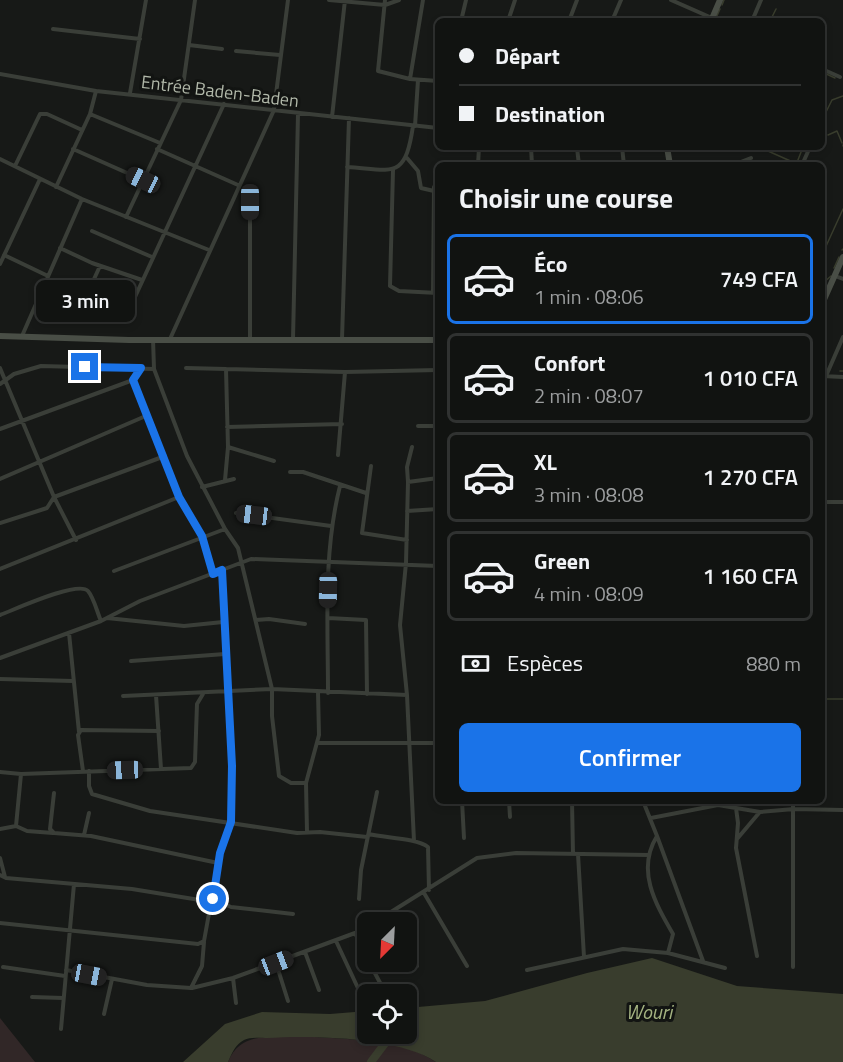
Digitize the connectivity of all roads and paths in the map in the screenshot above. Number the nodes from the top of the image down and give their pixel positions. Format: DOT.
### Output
graph roads {
  1 [pos="146,0"];
  2 [pos="195,0"];
  3 [pos="288,0"];
  4 [pos="329,0"];
  5 [pos="399,0"];
  6 [pos="423,0"];
  7 [pos="466,0"];
  8 [pos="515,0"];
  9 [pos="577,0"];
  10 [pos="621,0"];
  11 [pos="671,0"];
  12 [pos="720,0"];
  13 [pos="761,0"];
  14 [pos="345,1"];
  15 [pos="385,2"];
  16 [pos="462,18"];
  17 [pos="509,18"];
  18 [pos="570,18"];
  19 [pos="613,18"];
  20 [pos="708,18"];
  21 [pos="713,18"];
  22 [pos="753,18"];
  23 [pos="53,29"];
  24 [pos="140,39"];
  25 [pos="189,45"];
  26 [pos="222,49"];
  27 [pos="236,51"];
  28 [pos="280,56"];
  29 [pos="825,70"];
  30 [pos="0,74"];
  31 [pos="840,77"];
  32 [pos="410,79"];
  33 [pos="418,80"];
  34 [pos="435,81"];
  35 [pos="96,91"];
  36 [pos="130,93"];
  37 [pos="181,100"];
  38 [pos="224,104"];
  39 [pos="274,110"];
  40 [pos="90,114"];
  41 [pos="298,114"];
  42 [pos="332,117"];
  43 [pos="349,118"];
  44 [pos="414,126"];
  45 [pos="435,128"];
  46 [pos="82,130"];
  47 [pos="160,143"];
  48 [pos="73,149"];
  49 [pos="157,149"];
  50 [pos="407,158"];
  51 [pos="751,158"];
  52 [pos="0,159"];
  53 [pos="741,162"];
  54 [pos="15,166"];
  55 [pos="195,166"];
  56 [pos="347,167"];
  57 [pos="393,170"];
  58 [pos="40,179"];
  59 [pos="143,180"];
  60 [pos="238,185"];
  61 [pos="56,187"];
  62 [pos="82,199"];
  63 [pos="250,202"];
  64 [pos="126,217"];
  65 [pos="92,231"];
  66 [pos="164,232"];
  67 [pos="435,241"];
  68 [pos="60,248"];
  69 [pos="0,249"];
  70 [pos="209,250"];
  71 [pos="4,253"];
  72 [pos="152,257"];
  73 [pos="843,257"];
  74 [pos="0,264"];
  75 [pos="100,266"];
  76 [pos="48,276"];
  77 [pos="834,276"];
  78 [pos="843,279"];
  79 [pos="142,280"];
  80 [pos="825,289"];
  81 [pos="435,293"];
  82 [pos="84,301"];
  83 [pos="129,310"];
  84 [pos="0,336"];
  85 [pos="21,337"];
  86 [pos="843,337"];
  87 [pos="153,339"];
  88 [pos="170,339"];
  89 [pos="293,339"];
  90 [pos="342,339"];
  91 [pos="250,340"];
  92 [pos="435,340"];
  93 [pos="0,368"];
  94 [pos="141,368"];
  95 [pos="186,368"];
  96 [pos="154,369"];
  97 [pos="226,369"];
  98 [pos="435,370"];
  99 [pos="345,372"];
  100 [pos="825,374"];
  101 [pos="825,376"];
  102 [pos="843,377"];
  103 [pos="133,380"];
  104 [pos="3,383"];
  105 [pos="148,415"];
  106 [pos="21,420"];
  107 [pos="342,424"];
  108 [pos="418,426"];
  109 [pos="435,426"];
  110 [pos="228,427"];
  111 [pos="0,429"];
  112 [pos="228,447"];
  113 [pos="412,447"];
  114 [pos="338,455"];
  115 [pos="165,456"];
  116 [pos="274,461"];
  117 [pos="40,462"];
  118 [pos="371,466"];
  119 [pos="290,472"];
  120 [pos="435,478"];
  121 [pos="0,479"];
  122 [pos="234,479"];
  123 [pos="225,480"];
  124 [pos="408,482"];
  125 [pos="340,486"];
  126 [pos="202,487"];
  127 [pos="366,493"];
  128 [pos="54,497"];
  129 [pos="179,497"];
  130 [pos="825,502"];
  131 [pos="843,502"];
  132 [pos="435,508"];
  133 [pos="407,511"];
  134 [pos="236,513"];
  135 [pos="0,523"];
  136 [pos="331,526"];
  137 [pos="225,529"];
  138 [pos="202,536"];
  139 [pos="76,540"];
  140 [pos="407,540"];
  141 [pos="328,561"];
  142 [pos="242,562"];
  143 [pos="406,563"];
  144 [pos="435,566"];
  145 [pos="0,569"];
  146 [pos="222,570"];
  147 [pos="114,571"];
  148 [pos="213,574"];
  149 [pos="0,615"];
  150 [pos="328,618"];
  151 [pos="104,619"];
  152 [pos="256,620"];
  153 [pos="223,622"];
  154 [pos="305,624"];
  155 [pos="69,633"];
  156 [pos="225,654"];
  157 [pos="0,658"];
  158 [pos="131,661"];
  159 [pos="0,679"];
  160 [pos="73,681"];
  161 [pos="272,689"];
  162 [pos="227,691"];
  163 [pos="318,692"];
  164 [pos="328,693"];
  165 [pos="203,694"];
  166 [pos="367,694"];
  167 [pos="156,695"];
  168 [pos="407,695"];
  169 [pos="123,696"];
  170 [pos="159,731"];
  171 [pos="79,732"];
  172 [pos="318,743"];
  173 [pos="435,743"];
  174 [pos="409,745"];
  175 [pos="161,769"];
  176 [pos="83,771"];
  177 [pos="89,771"];
  178 [pos="0,772"];
  179 [pos="21,774"];
  180 [pos="306,783"];
  181 [pos="54,792"];
  182 [pos="377,792"];
  183 [pos="462,804"];
  184 [pos="509,804"];
  185 [pos="572,804"];
  186 [pos="644,804"];
  187 [pos="793,804"];
  188 [pos="736,808"];
  189 [pos="794,809"];
  190 [pos="843,810"];
  191 [pos="760,812"];
  192 [pos="88,813"];
  193 [pos="510,817"];
  194 [pos="651,819"];
  195 [pos="231,822"];
  196 [pos="16,826"];
  197 [pos="0,829"];
  198 [pos="307,832"];
  199 [pos="54,833"];
  200 [pos="84,835"];
  201 [pos="368,836"];
  202 [pos="657,836"];
  203 [pos="464,838"];
  204 [pos="414,841"];
  205 [pos="736,841"];
  206 [pos="575,854"];
  207 [pos="649,855"];
  208 [pos="0,858"];
  209 [pos="218,863"];
  210 [pos="0,875"];
  211 [pos="6,878"];
  212 [pos="74,884"];
  213 [pos="427,892"];
  214 [pos="360,898"];
  215 [pos="212,901"];
  216 [pos="392,912"];
  217 [pos="293,914"];
  218 [pos="0,923"];
  219 [pos="71,932"];
  220 [pos="355,933"];
  221 [pos="357,937"];
  222 [pos="204,941"];
  223 [pos="336,941"];
  224 [pos="305,952"];
  225 [pos="668,953"];
  226 [pos="757,956"];
  227 [pos="584,957"];
  228 [pos="704,962"];
  229 [pos="276,963"];
  230 [pos="467,966"];
  231 [pos="3,967"];
  232 [pos="793,967"];
  233 [pos="725,968"];
  234 [pos="66,970"];
  235 [pos="527,970"];
  236 [pos="65,976"];
  237 [pos="233,978"];
  238 [pos="112,979"];
  239 [pos="357,986"];
  240 [pos="191,988"];
  241 [pos="319,990"];
  242 [pos="32,997"];
  243 [pos="63,999"];
  244 [pos="288,1001"];
  245 [pos="236,1004"];
  246 [pos="104,1014"];
  247 [pos="61,1029"];
  1 -- 24 [label="street"];
  2 -- 25 [label="street"];
  3 -- 28 [label="street"];
  4 -- 14 [label="street"];
  5 -- 15 [label="street"];
  6 -- 32 [label="street"];
  7 -- 16 [label="street"];
  8 -- 17 [label="street"];
  9 -- 18 [label="street"];
  10 -- 19 [label="street"];
  11 -- 20 [label="street"];
  12 -- 21 [label="main road"];
  13 -- 22 [label="street"];
  14 -- 15 [label="street"];
  14 -- 42 [label="street"];
  15 -- 32 [label="street"];
  23 -- 24 [label="street"];
  24 -- 36 [label="street"];
  25 -- 26 [label="street"];
  25 -- 37 [label="street"];
  27 -- 28 [label="street"];
  28 -- 39 [label="street"];
  29 -- 31 [label="street"];
  30 -- 35 [label="street, Entrée Baden-Baden"];
  32 -- 33 [label="street"];
  33 -- 34 [label="street"];
  33 -- 44 [label="street"];
  35 -- 36 [label="street, Entrée Baden-Baden"];
  35 -- 40 [label="street"];
  36 -- 37 [label="street, Entrée Baden-Baden"];
  37 -- 38 [label="street, Entrée Baden-Baden"];
  37 -- 47 [label="street"];
  38 -- 39 [label="street, Entrée Baden-Baden"];
  38 -- 55 [label="street"];
  39 -- 41 [label="street, Entrée Baden-Baden"];
  39 -- 60 [label="street"];
  40 -- 46 [label="street"];
  40 -- 47 [label="street"];
  41 -- 42 [label="street, Entrée Baden-Baden"];
  41 -- 89 [label="street"];
  42 -- 43 [label="street, Entrée Baden-Baden"];
  43 -- 44 [label="street, Entrée Baden-Baden"];
  43 -- 56 [label="street"];
  44 -- 45 [label="street, Entrée Baden-Baden"];
  44 -- 50 [label="street"];
  46 -- 48 [label="street"];
  46 -- 54 [label="street"];
  47 -- 49 [label="street"];
  48 -- 59 [label="street"];
  48 -- 61 [label="street"];
  49 -- 55 [label="street"];
  49 -- 59 [label="street"];
  50 -- 57 [label="street"];
  50 -- 67 [label="street"];
  51 -- 53 [label="street"];
  52 -- 54 [label="street"];
  54 -- 58 [label="street"];
  55 -- 60 [label="street"];
  55 -- 66 [label="street"];
  56 -- 57 [label="street"];
  56 -- 90 [label="street"];
  57 -- 81 [label="street"];
  58 -- 61 [label="street"];
  58 -- 71 [label="street"];
  59 -- 64 [label="street"];
  60 -- 70 [label="street"];
  61 -- 62 [label="street"];
  62 -- 64 [label="street"];
  62 -- 68 [label="street"];
  63 -- 91 [label="street"];
  64 -- 66 [label="street"];
  65 -- 72 [label="street"];
  66 -- 70 [label="street"];
  66 -- 72 [label="street"];
  68 -- 75 [label="street"];
  68 -- 76 [label="street"];
  69 -- 71 [label="street"];
  70 -- 88 [label="street"];
  71 -- 74 [label="street"];
  71 -- 76 [label="street"];
  72 -- 79 [label="street"];
  73 -- 77 [label="main road"];
  75 -- 79 [label="street"];
  75 -- 82 [label="street"];
  76 -- 85 [label="street"];
  77 -- 78 [label="street"];
  77 -- 80 [label="main road"];
  79 -- 83 [label="street"];
  84 -- 85 [label="main road"];
  85 -- 87 [label="main road"];
  86 -- 100 [label="street"];
  87 -- 88 [label="main road"];
  87 -- 96 [label="street"];
  88 -- 91 [label="main road"];
  89 -- 90 [label="main road"];
  89 -- 91 [label="main road"];
  90 -- 92 [label="main road"];
  93 -- 104 [label="street"];
  94 -- 96 [label="street"];
  94 -- 103 [label="street"];
  94 -- 104 [label="street"];
  95 -- 97 [label="street"];
  96 -- 126 [label="street"];
  97 -- 99 [label="street"];
  97 -- 110 [label="street"];
  98 -- 99 [label="street"];
  99 -- 107 [label="street"];
  101 -- 102 [label="street"];
  103 -- 105 [label="street"];
  103 -- 106 [label="street"];
  104 -- 106 [label="street"];
  105 -- 115 [label="street"];
  105 -- 117 [label="street"];
  106 -- 111 [label="street"];
  106 -- 117 [label="street"];
  107 -- 110 [label="street"];
  107 -- 114 [label="street"];
  108 -- 109 [label="street"];
  110 -- 112 [label="street"];
  112 -- 116 [label="street"];
  112 -- 123 [label="street"];
  113 -- 124 [label="street"];
  115 -- 128 [label="street"];
  115 -- 129 [label="street"];
  117 -- 121 [label="street"];
  117 -- 128 [label="street"];
  118 -- 127 [label="street"];
  119 -- 125 [label="street"];
  120 -- 124 [label="street"];
  122 -- 123 [label="street"];
  123 -- 126 [label="street"];
  124 -- 133 [label="street"];
  125 -- 127 [label="street"];
  125 -- 136 [label="street"];
  126 -- 137 [label="street"];
  127 -- 140 [label="street"];
  128 -- 135 [label="street"];
  128 -- 139 [label="street"];
  129 -- 138 [label="street"];
  129 -- 139 [label="street"];
  130 -- 131 [label="street"];
  132 -- 133 [label="street"];
  133 -- 140 [label="street"];
  134 -- 136 [label="street"];
  136 -- 141 [label="street"];
  137 -- 138 [label="street"];
  137 -- 142 [label="street"];
  138 -- 147 [label="street"];
  138 -- 148 [label="street"];
  139 -- 145 [label="street"];
  140 -- 143 [label="street"];
  141 -- 142 [label="street"];
  141 -- 143 [label="street"];
  141 -- 150 [label="street"];
  142 -- 146 [label="street"];
  142 -- 152 [label="street"];
  143 -- 144 [label="street"];
  143 -- 168 [label="street"];
  146 -- 148 [label="street"];
  146 -- 153 [label="street"];
  148 -- 151 [label="street"];
  149 -- 151 [label="street"];
  150 -- 164 [label="street"];
  150 -- 166 [label="street"];
  151 -- 153 [label="street"];
  151 -- 155 [label="street"];
  152 -- 154 [label="street"];
  152 -- 161 [label="street"];
  153 -- 156 [label="street"];
  155 -- 157 [label="street"];
  155 -- 160 [label="street"];
  156 -- 158 [label="street"];
  156 -- 162 [label="street"];
  159 -- 160 [label="street"];
  160 -- 171 [label="street"];
  161 -- 162 [label="street"];
  161 -- 163 [label="street"];
  161 -- 180 [label="street"];
  162 -- 165 [label="street"];
  162 -- 195 [label="street"];
  163 -- 164 [label="street"];
  163 -- 172 [label="street"];
  164 -- 166 [label="street"];
  165 -- 167 [label="street"];
  165 -- 175 [label="street"];
  166 -- 168 [label="street"];
  167 -- 169 [label="street"];
  167 -- 170 [label="street"];
  168 -- 174 [label="street"];
  170 -- 171 [label="street"];
  170 -- 175 [label="street"];
  171 -- 176 [label="street"];
  172 -- 174 [label="street"];
  172 -- 180 [label="street"];
  173 -- 174 [label="street"];
  174 -- 204 [label="street"];
  175 -- 177 [label="street"];
  176 -- 177 [label="street"];
  176 -- 179 [label="street"];
  177 -- 195 [label="street"];
  178 -- 179 [label="street"];
  179 -- 196 [label="street"];
  180 -- 198 [label="street"];
  181 -- 199 [label="street"];
  182 -- 201 [label="street"];
  183 -- 203 [label="street"];
  184 -- 193 [label="street"];
  185 -- 206 [label="street"];
  186 -- 194 [label="street"];
  187 -- 189 [label="street"];
  188 -- 191 [label="street"];
  188 -- 194 [label="street"];
  188 -- 205 [label="street"];
  189 -- 190 [label="street"];
  189 -- 191 [label="street"];
  189 -- 232 [label="street"];
  191 -- 205 [label="street"];
  192 -- 200 [label="street"];
  194 -- 202 [label="street"];
  195 -- 198 [label="street"];
  195 -- 209 [label="street"];
  196 -- 197 [label="street"];
  196 -- 199 [label="street"];
  198 -- 201 [label="street"];
  199 -- 200 [label="street"];
  200 -- 209 [label="street"];
  201 -- 204 [label="street"];
  201 -- 214 [label="street"];
  202 -- 207 [label="street"];
  202 -- 228 [label="street"];
  204 -- 213 [label="street"];
  205 -- 226 [label="street"];
  206 -- 207 [label="street"];
  206 -- 213 [label="street"];
  206 -- 227 [label="street"];
  207 -- 225 [label="street"];
  208 -- 211 [label="street"];
  209 -- 215 [label="street"];
  210 -- 211 [label="street"];
  211 -- 212 [label="street"];
  212 -- 215 [label="street"];
  212 -- 219 [label="street"];
  213 -- 216 [label="street"];
  213 -- 230 [label="street"];
  215 -- 217 [label="street"];
  215 -- 222 [label="street"];
  218 -- 219 [label="street"];
  219 -- 222 [label="street"];
  219 -- 234 [label="street"];
  220 -- 221 [label="street"];
  220 -- 223 [label="street"];
  222 -- 240 [label="street"];
  223 -- 224 [label="street"];
  223 -- 239 [label="street"];
  224 -- 229 [label="street"];
  224 -- 241 [label="street"];
  225 -- 227 [label="street"];
  225 -- 228 [label="street"];
  227 -- 235 [label="street"];
  228 -- 233 [label="street"];
  229 -- 237 [label="street"];
  229 -- 244 [label="street"];
  231 -- 236 [label="street"];
  234 -- 236 [label="street"];
  234 -- 238 [label="street"];
  236 -- 243 [label="street"];
  237 -- 240 [label="street"];
  237 -- 245 [label="street"];
  238 -- 240 [label="street"];
  238 -- 246 [label="street"];
  242 -- 243 [label="street"];
  243 -- 247 [label="street"];
}
